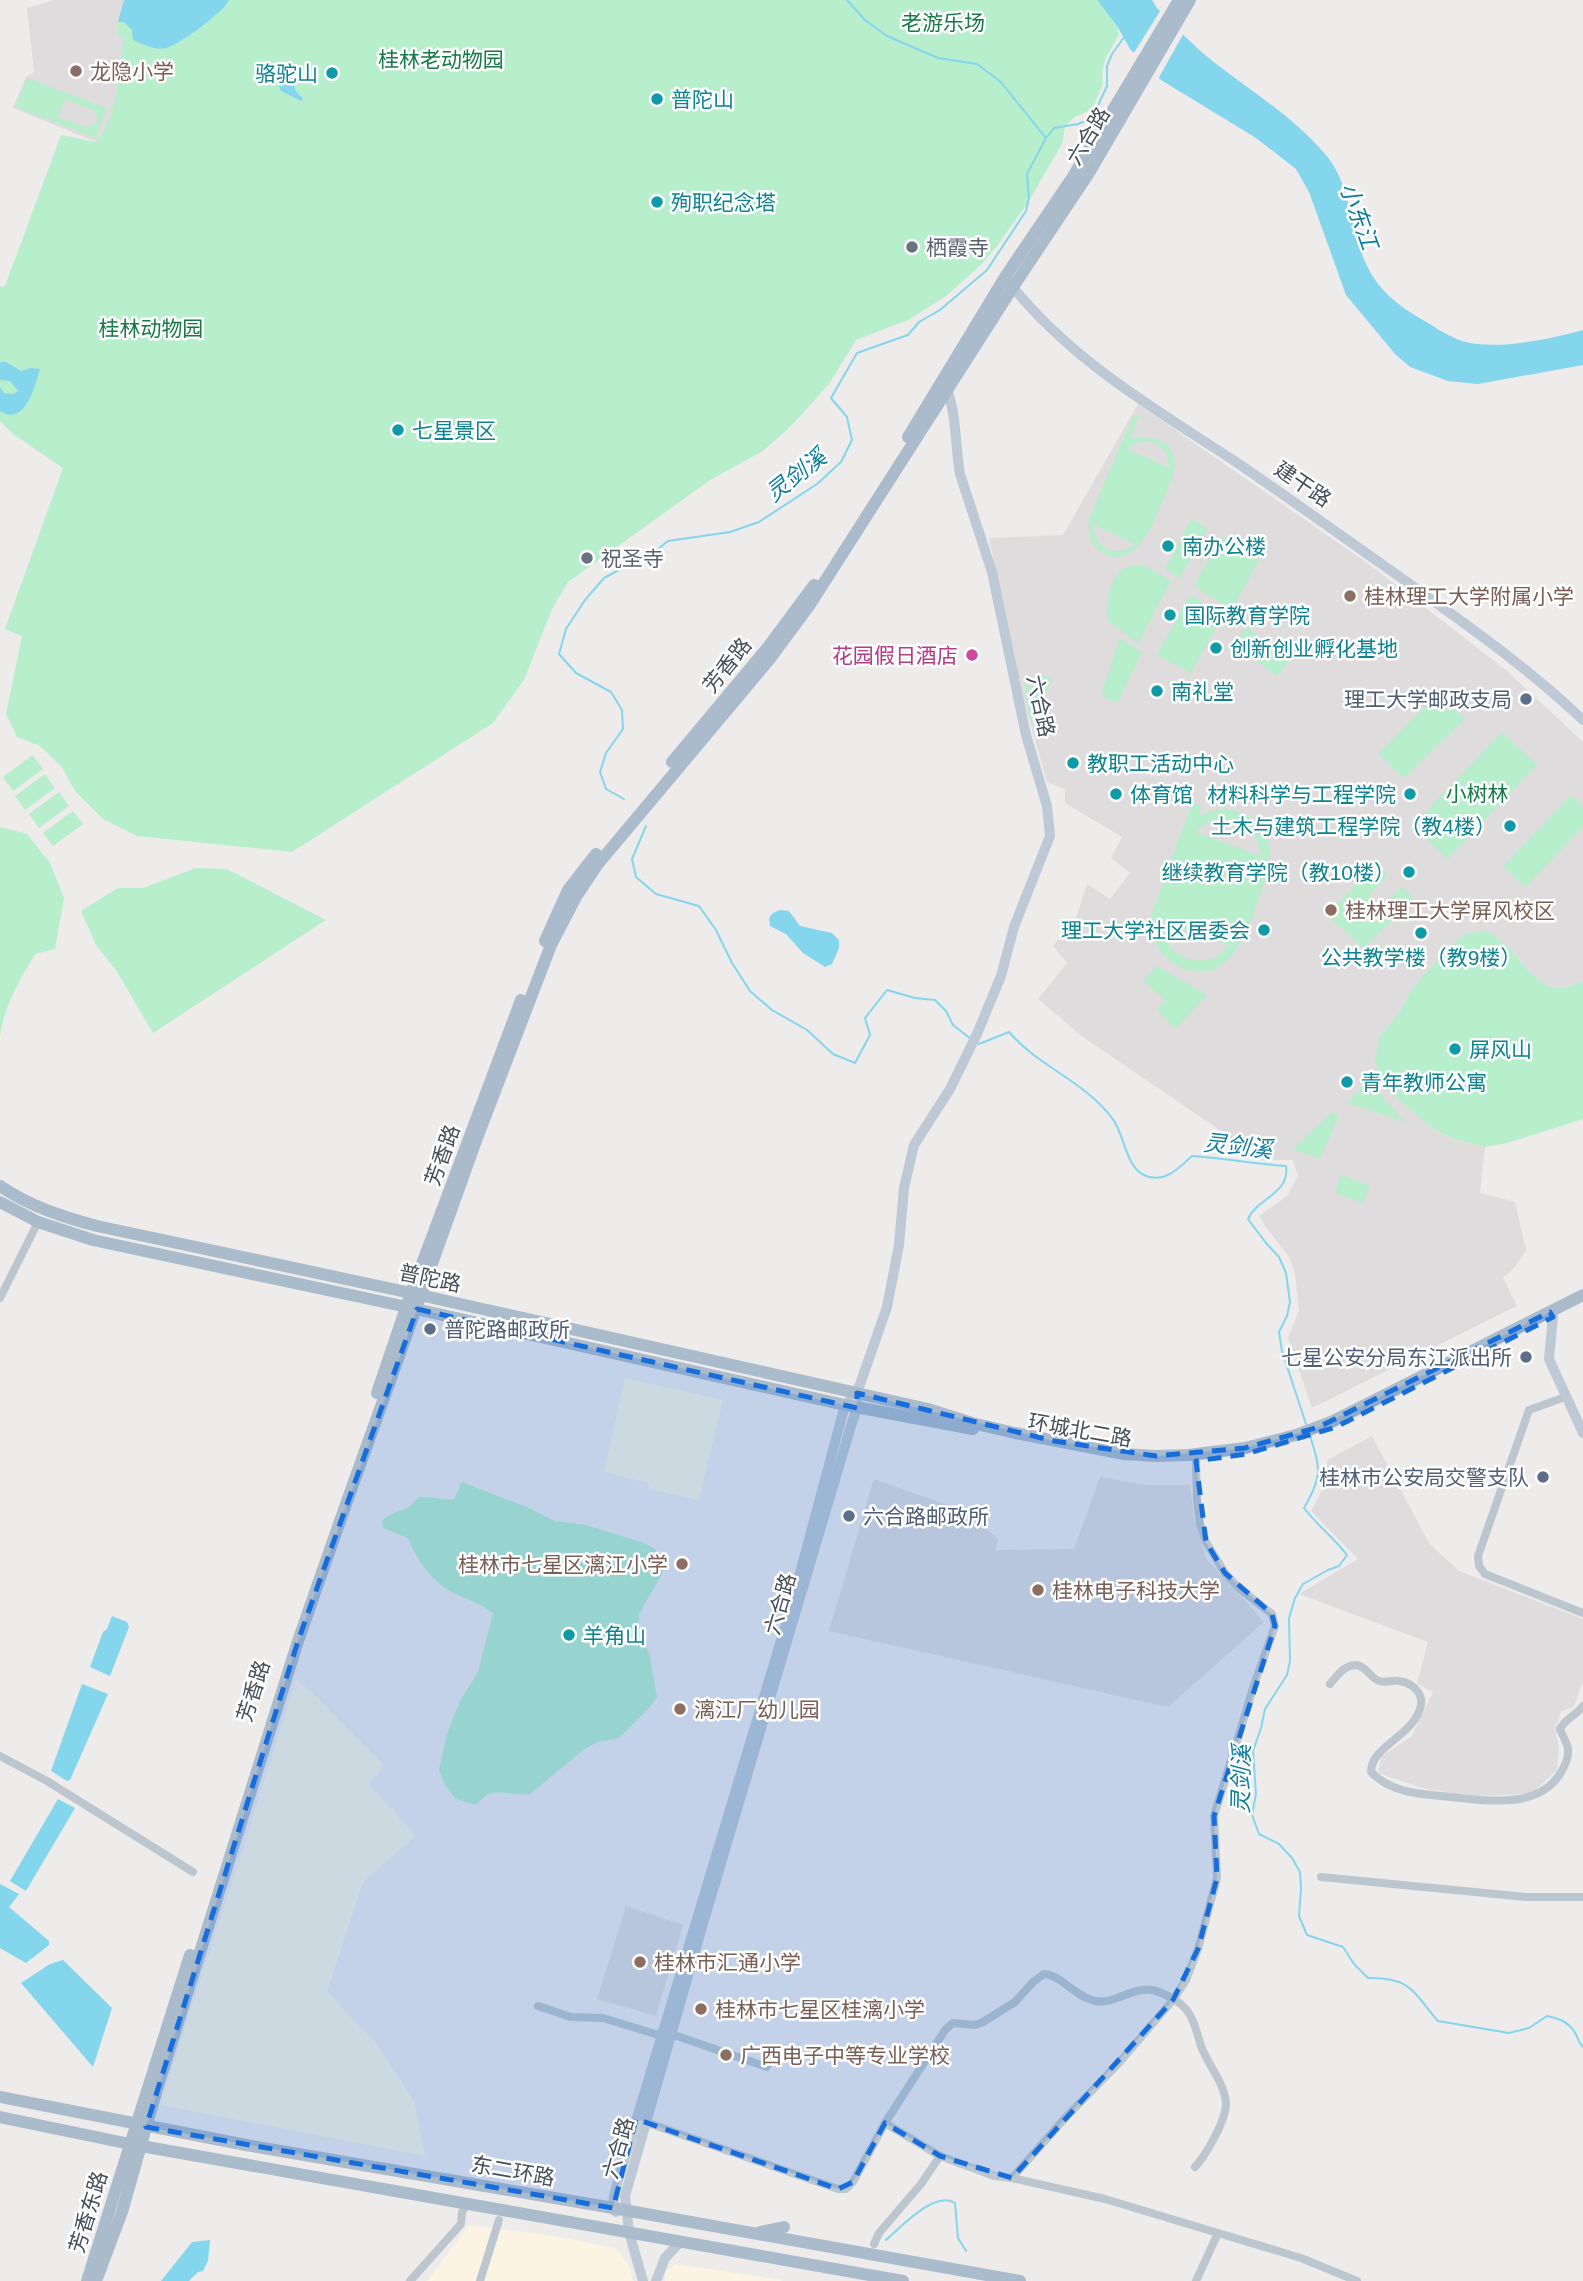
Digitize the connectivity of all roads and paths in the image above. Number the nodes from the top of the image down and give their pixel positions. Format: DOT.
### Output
graph roads {
  1 [pos="1179,0"];
  2 [pos="1190,0"];
  3 [pos="1175,16"];
  4 [pos="1009,282"];
  5 [pos="945,386"];
  6 [pos="1583,720"];
  7 [pos="0,1186"];
  8 [pos="0,1202"];
  9 [pos="38,1222"];
  10 [pos="416,1294"];
  11 [pos="1583,1295"];
  12 [pos="0,1298"];
  13 [pos="1583,1302"];
  14 [pos="412,1308"];
  15 [pos="1552,1314"];
  16 [pos="857,1394"];
  17 [pos="1565,1397"];
  18 [pos="851,1407"];
  19 [pos="1583,1433"];
  20 [pos="1297,1438"];
  21 [pos="1196,1461"];
  22 [pos="1583,1613"];
  23 [pos="1330,1684"];
  24 [pos="1583,1706"];
  25 [pos="0,1756"];
  26 [pos="193,1872"];
  27 [pos="1321,1877"];
  28 [pos="1583,1897"];
  29 [pos="1173,2000"];
  30 [pos="538,2006"];
  31 [pos="666,2036"];
  32 [pos="767,2067"];
  33 [pos="0,2097"];
  34 [pos="0,2117"];
  35 [pos="645,2122"];
  36 [pos="885,2123"];
  37 [pos="141,2126"];
  38 [pos="134,2150"];
  39 [pos="940,2156"];
  40 [pos="1195,2167"];
  41 [pos="1012,2178"];
  42 [pos="468,2202"];
  43 [pos="620,2209"];
  44 [pos="499,2220"];
  45 [pos="784,2227"];
  46 [pos="629,2232"];
  47 [pos="752,2233"];
  48 [pos="1218,2233"];
  49 [pos="680,2242"];
  50 [pos="874,2244"];
  51 [pos="786,2260"];
  52 [pos="817,2276"];
  53 [pos="87,2281"];
  54 [pos="96,2281"];
  55 [pos="410,2281"];
  56 [pos="480,2281"];
  57 [pos="643,2281"];
  58 [pos="656,2281"];
  59 [pos="903,2281"];
  60 [pos="1020,2281"];
  61 [pos="1196,2281"];
  62 [pos="1357,2281"];
  1 -- 3 [label="main road"];
  2 -- 3 [label="main road"];
  3 -- 4 [label="main road, 六合路"];
  4 -- 5 [label="main road, 芳香路"];
  4 -- 6 [label="main road, 建干路"];
  5 -- 10 [label="main road, 芳香路"];
  5 -- 16 [label="main road, 六合路"];
  7 -- 10 [label="main road, 普陀路"];
  8 -- 9 [label="main road, 普陀路"];
  9 -- 12 [label="street"];
  9 -- 14 [label="main road, 普陀路"];
  10 -- 14 [label="main road, 芳香路"];
  10 -- 16 [label="main road, 普陀路"];
  11 -- 15 [label="main road"];
  13 -- 15 [label="main road"];
  14 -- 18 [label="main road, 普陀路"];
  14 -- 37 [label="main road, 芳香路"];
  15 -- 17 [label="main road"];
  15 -- 20 [label="main road"];
  16 -- 18 [label="main road"];
  16 -- 20 [label="main road, 环城北二路"];
  17 -- 19 [label="main road"];
  17 -- 22 [label="street"];
  18 -- 21 [label="main road, 环城北二路"];
  18 -- 31 [label="main road, 六合路"];
  20 -- 21 [label="main road, 环城北二路"];
  21 -- 29 [label="street"];
  23 -- 24 [label="street"];
  25 -- 26 [label="street"];
  27 -- 28 [label="street"];
  29 -- 36 [label="street"];
  29 -- 40 [label="street"];
  29 -- 41 [label="street"];
  30 -- 31 [label="street"];
  31 -- 32 [label="street"];
  31 -- 35 [label="main road, 六合路"];
  31 -- 43 [label="main road, 六合路"];
  33 -- 37 [label="main road, 东二环路"];
  34 -- 38 [label="main road, 东二环路"];
  35 -- 36 [label="street"];
  35 -- 43 [label="main road, 六合路"];
  36 -- 39 [label="street"];
  37 -- 38 [label="main road, 芳香路"];
  37 -- 43 [label="main road, 东二环路"];
  38 -- 42 [label="main road, 东二环路"];
  38 -- 53 [label="main road, 芳香东路"];
  38 -- 54 [label="main road, 芳香东路"];
  39 -- 41 [label="street"];
  39 -- 50 [label="street"];
  41 -- 48 [label="street"];
  42 -- 46 [label="main road, 东二环路"];
  42 -- 55 [label="street"];
  43 -- 46 [label="main road, 六合路"];
  43 -- 47 [label="main road, 东二环路"];
  44 -- 56 [label="street"];
  45 -- 47 [label="main road"];
  46 -- 49 [label="main road, 东二环路"];
  46 -- 57 [label="main road, 六合路"];
  47 -- 60 [label="main road, 东二环路"];
  48 -- 61 [label="street"];
  48 -- 62 [label="street"];
  49 -- 51 [label="main road, 东二环路"];
  49 -- 58 [label="main road"];
  51 -- 52 [label="main road"];
  51 -- 59 [label="main road, 东二环路"];
}
